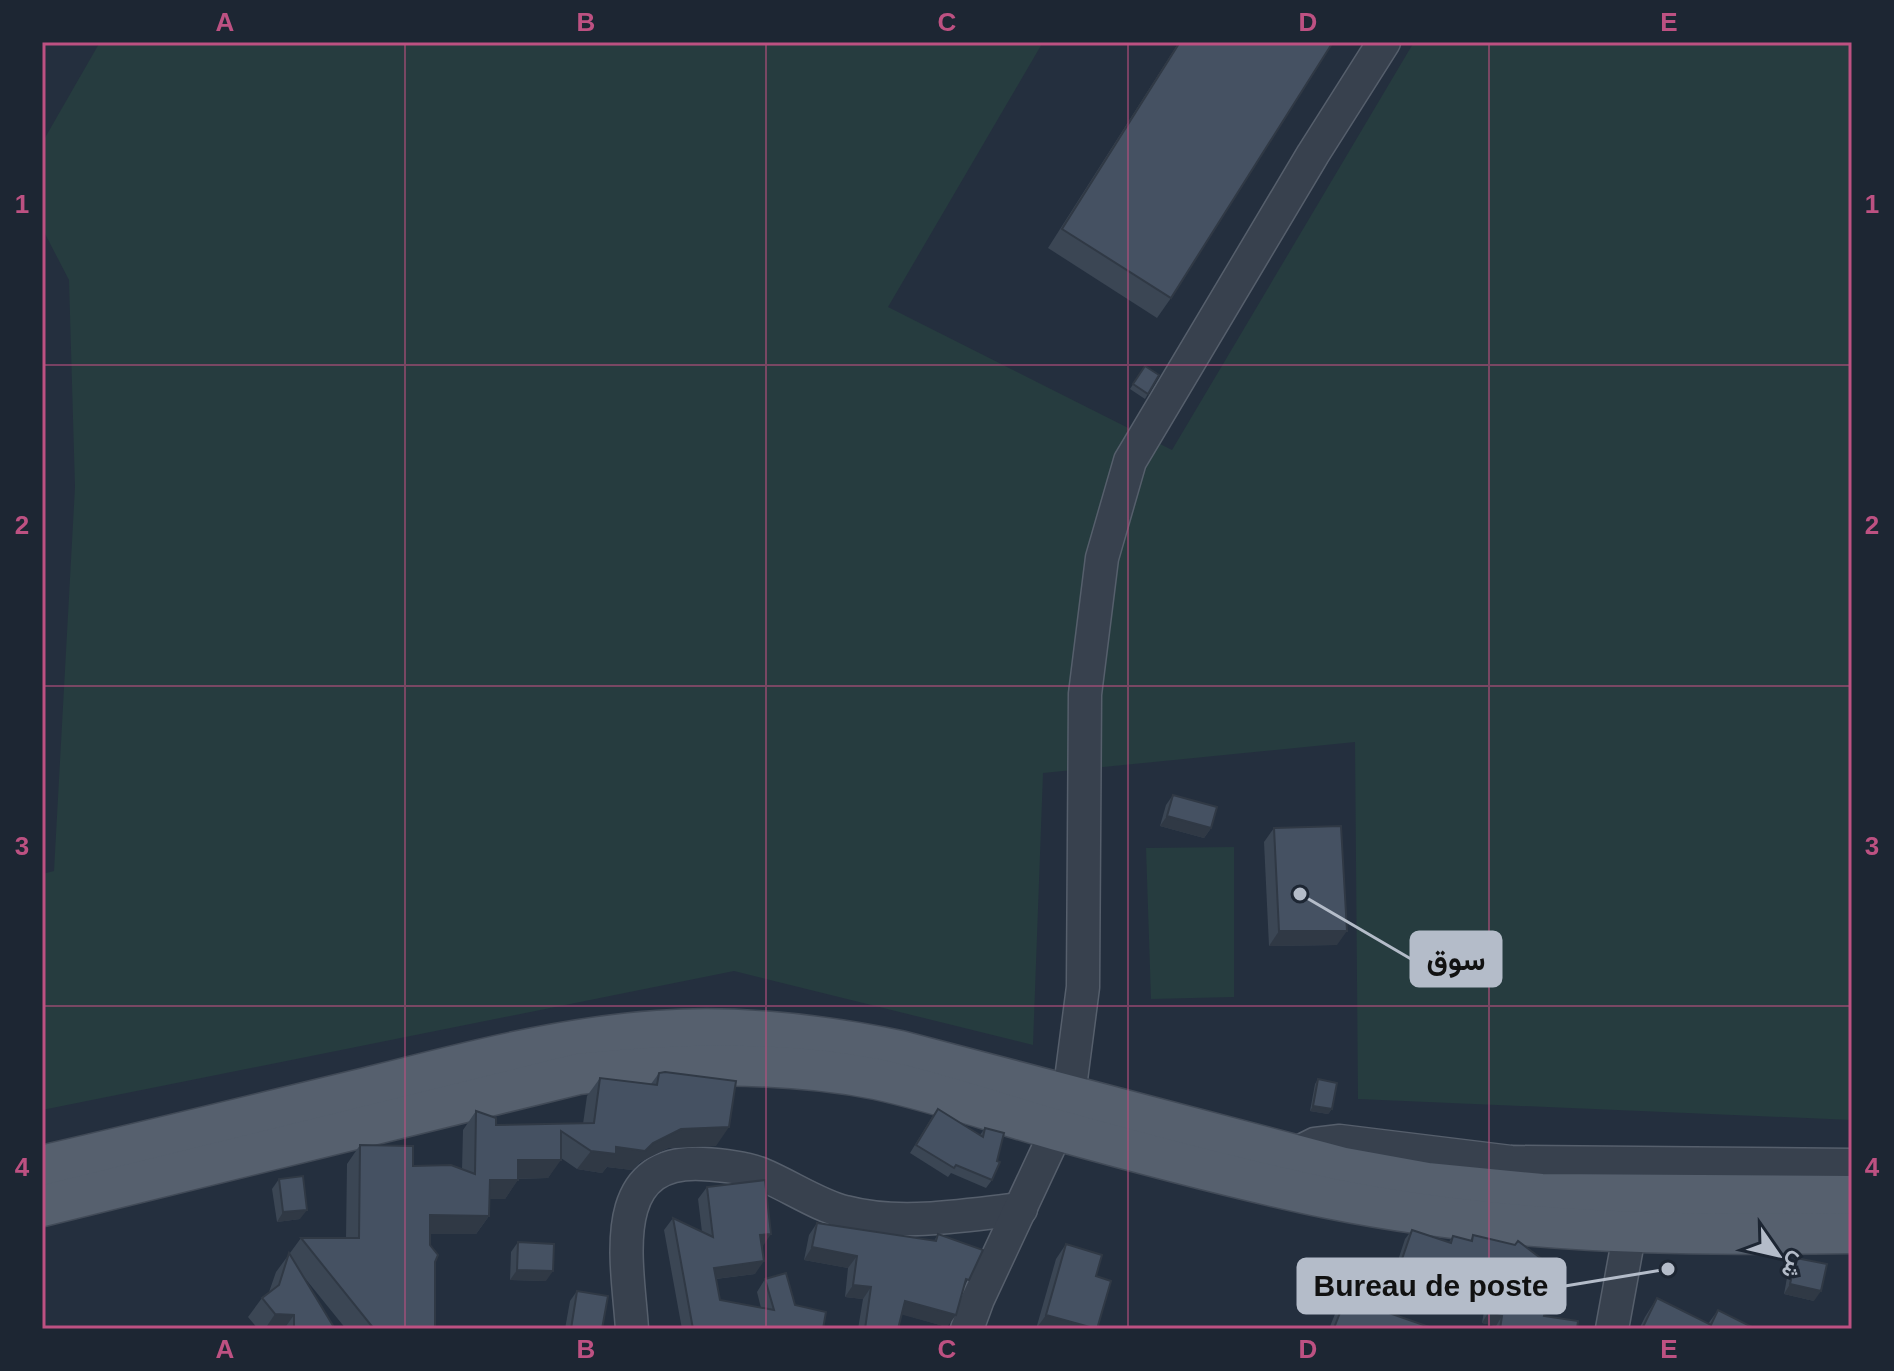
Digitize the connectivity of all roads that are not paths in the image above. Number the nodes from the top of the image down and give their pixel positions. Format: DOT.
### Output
graph roads {
  1 [pos="1384,42"];
  2 [pos="1063,1112"];
  3 [pos="1852,1165"];
  4 [pos="42,1166"];
  5 [pos="1293,1172"];
  6 [pos="1852,1196"];
  7 [pos="42,1206"];
  8 [pos="1021,1209"];
  9 [pos="1633,1214"];
  10 [pos="1852,1233"];
  11 [pos="632,1329"];
  12 [pos="967,1329"];
  13 [pos="1612,1329"];
  1 -- 2 [label="street"];
  2 -- 4 [label="main road"];
  2 -- 5 [label="main road"];
  2 -- 7 [label="main road"];
  2 -- 8 [label="street"];
  3 -- 5 [label="street"];
  5 -- 9 [label="main road"];
  6 -- 9 [label="main road"];
  8 -- 11 [label="street"];
  8 -- 12 [label="street"];
  9 -- 10 [label="main road"];
  9 -- 13 [label="street"];
}
